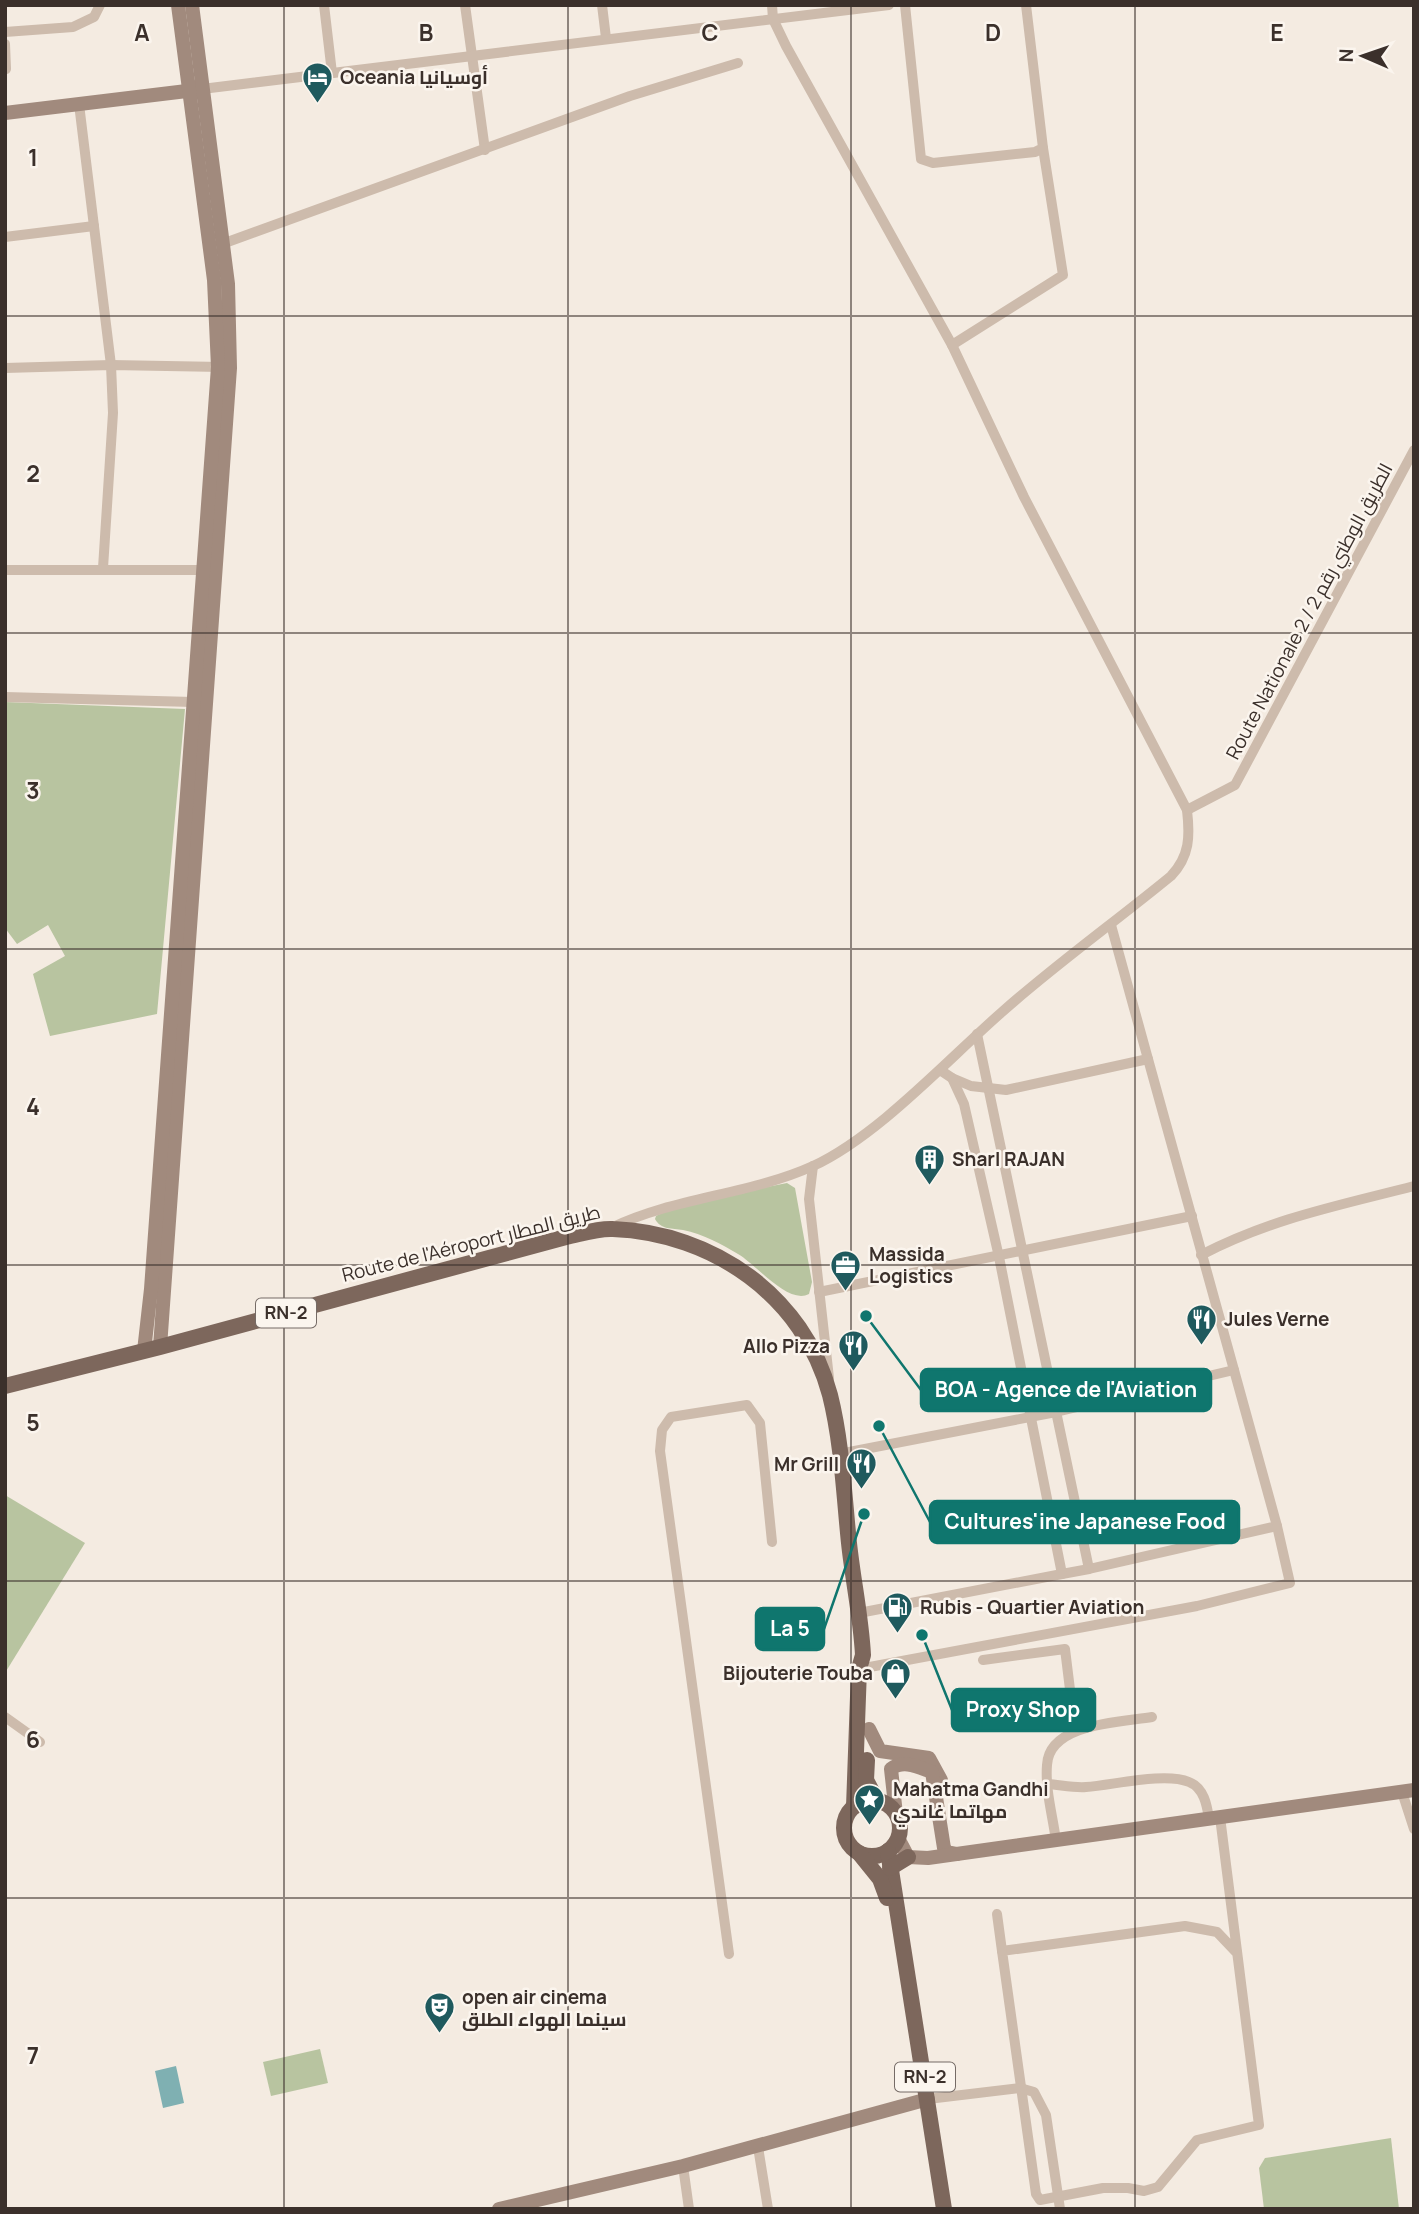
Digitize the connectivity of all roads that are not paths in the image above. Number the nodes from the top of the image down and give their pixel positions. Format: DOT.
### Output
graph roads {
  1 [pos="100,5"];
  2 [pos="178,5"];
  3 [pos="192,5"];
  4 [pos="324,5"];
  5 [pos="465,5"];
  6 [pos="602,5"];
  7 [pos="772,5"];
  8 [pos="889,5"];
  9 [pos="905,5"];
  10 [pos="1026,5"];
  11 [pos="774,19"];
  12 [pos="5,32"];
  13 [pos="606,38"];
  14 [pos="5,44"];
  15 [pos="472,56"];
  16 [pos="738,63"];
  17 [pos="6,69"];
  18 [pos="332,73"];
  19 [pos="195,90"];
  20 [pos="79,104"];
  21 [pos="5,113"];
  22 [pos="1044,148"];
  23 [pos="485,150"];
  24 [pos="94,226"];
  25 [pos="5,237"];
  26 [pos="222,244"];
  27 [pos="952,345"];
  28 [pos="111,365"];
  29 [pos="5,368"];
  30 [pos="224,368"];
  31 [pos="1414,450"];
  32 [pos="103,568"];
  33 [pos="5,570"];
  34 [pos="209,570"];
  35 [pos="5,697"];
  36 [pos="193,702"];
  37 [pos="1187,810"];
  38 [pos="1111,925"];
  39 [pos="179,1003"];
  40 [pos="977,1034"];
  41 [pos="1148,1059"];
  42 [pos="940,1070"];
  43 [pos="952,1078"];
  44 [pos="990,1090"];
  45 [pos="813,1166"];
  46 [pos="1414,1186"];
  47 [pos="1192,1216"];
  48 [pos="610,1228"];
  49 [pos="1023,1251"];
  50 [pos="1201,1255"];
  51 [pos="999,1257"];
  52 [pos="820,1292"];
  53 [pos="152,1349"];
  54 [pos="1234,1370"];
  55 [pos="5,1386"];
  56 [pos="830,1394"];
  57 [pos="1056,1412"];
  58 [pos="1029,1417"];
  59 [pos="839,1454"];
  60 [pos="1277,1526"];
  61 [pos="772,1542"];
  62 [pos="1089,1569"];
  63 [pos="1062,1574"];
  64 [pos="859,1612"];
  65 [pos="983,1660"];
  66 [pos="864,1664"];
  67 [pos="5,1717"];
  68 [pos="1152,1717"];
  69 [pos="869,1728"];
  70 [pos="1075,1730"];
  71 [pos="40,1742"];
  72 [pos="1048,1784"];
  73 [pos="1408,1791"];
  74 [pos="877,1801"];
  75 [pos="854,1807"];
  76 [pos="896,1814"];
  77 [pos="1215,1818"];
  78 [pos="1414,1829"];
  79 [pos="1056,1841"];
  80 [pos="893,1844"];
  81 [pos="859,1853"];
  82 [pos="957,1854"];
  83 [pos="908,1857"];
  84 [pos="890,1868"];
  85 [pos="997,1914"];
  86 [pos="902,1945"];
  87 [pos="1002,1951"];
  88 [pos="1236,1952"];
  89 [pos="729,1954"];
  90 [pos="1020,2088"];
  91 [pos="928,2099"];
  92 [pos="758,2147"];
  93 [pos="683,2166"];
  94 [pos="559,2202"];
  95 [pos="1059,2203"];
  96 [pos="499,2209"];
  97 [pos="689,2209"];
  98 [pos="768,2209"];
  99 [pos="944,2209"];
  1 -- 12 [label="street"];
  2 -- 19 [label="main road"];
  3 -- 19 [label="main road"];
  4 -- 18 [label="street"];
  5 -- 15 [label="street"];
  6 -- 13 [label="street"];
  7 -- 11 [label="street"];
  8 -- 11 [label="street"];
  9 -- 22 [label="street"];
  10 -- 22 [label="street"];
  11 -- 13 [label="street"];
  11 -- 27 [label="street"];
  13 -- 15 [label="street"];
  14 -- 17 [label="street"];
  15 -- 18 [label="street"];
  15 -- 23 [label="street"];
  16 -- 23 [label="street"];
  18 -- 19 [label="street"];
  19 -- 20 [label="main road"];
  19 -- 26 [label="main road"];
  19 -- 30 [label="main road"];
  20 -- 21 [label="main road"];
  20 -- 24 [label="street"];
  22 -- 27 [label="street"];
  23 -- 26 [label="street"];
  24 -- 25 [label="street"];
  24 -- 28 [label="street"];
  26 -- 30 [label="main road"];
  27 -- 37 [label="street"];
  28 -- 29 [label="street"];
  28 -- 30 [label="street"];
  28 -- 32 [label="street"];
  30 -- 34 [label="main road"];
  31 -- 37 [label="street, Route Nationale 2 / الطريق الوطني رقم 2"];
  32 -- 33 [label="street"];
  32 -- 34 [label="street"];
  34 -- 36 [label="main road"];
  34 -- 39 [label="main road"];
  35 -- 36 [label="street"];
  36 -- 39 [label="main road"];
  37 -- 38 [label="street"];
  38 -- 40 [label="street"];
  38 -- 41 [label="street"];
  39 -- 53 [label="main road"];
  40 -- 42 [label="street"];
  40 -- 44 [label="street"];
  41 -- 44 [label="street"];
  41 -- 47 [label="street"];
  42 -- 43 [label="street"];
  42 -- 45 [label="street"];
  43 -- 44 [label="street"];
  43 -- 51 [label="street"];
  44 -- 49 [label="street"];
  45 -- 48 [label="street"];
  45 -- 52 [label="street"];
  46 -- 50 [label="street"];
  47 -- 49 [label="street"];
  47 -- 50 [label="street"];
  48 -- 53 [label="main road, Route de l'Aéroport طريق المطار / RN-2"];
  48 -- 56 [label="main road, Route de l'Aéroport طريق المطار / RN-2"];
  49 -- 51 [label="street"];
  49 -- 57 [label="street"];
  50 -- 54 [label="street"];
  51 -- 52 [label="street"];
  51 -- 58 [label="street"];
  52 -- 56 [label="street"];
  53 -- 55 [label="main road, Route de l'Aéroport طريق المطار / RN-2"];
  54 -- 57 [label="street"];
  54 -- 60 [label="street"];
  56 -- 59 [label="main road, Route de l'Aéroport طريق المطار / RN-2"];
  57 -- 58 [label="street"];
  57 -- 62 [label="street"];
  58 -- 59 [label="street"];
  58 -- 63 [label="street"];
  59 -- 64 [label="main road, Route de l'Aéroport طريق المطار / RN-2"];
  60 -- 62 [label="street"];
  60 -- 66 [label="street"];
  61 -- 89 [label="street"];
  62 -- 63 [label="street"];
  63 -- 64 [label="street"];
  64 -- 66 [label="main road, Route de l'Aéroport طريق المطار / RN-2"];
  65 -- 70 [label="street"];
  66 -- 69 [label="main road, Route de l'Aéroport طريق المطار / RN-2"];
  66 -- 75 [label="main road, Route de l'Aéroport طريق المطار / RN-2"];
  67 -- 71 [label="street"];
  68 -- 70 [label="street"];
  69 -- 74 [label="main road, Route de l'Aéroport طريق المطار / RN-2"];
  69 -- 82 [label="main road"];
  70 -- 72 [label="street"];
  72 -- 77 [label="street"];
  72 -- 79 [label="street"];
  73 -- 77 [label="main road"];
  73 -- 78 [label="street"];
  74 -- 75 [label="main road"];
  74 -- 76 [label="main road"];
  75 -- 81 [label="main road, RN-2"];
  76 -- 80 [label="main road, RN-2"];
  76 -- 82 [label="main road"];
  77 -- 79 [label="main road"];
  77 -- 88 [label="street"];
  79 -- 82 [label="main road"];
  80 -- 81 [label="main road"];
  80 -- 83 [label="main road"];
  80 -- 84 [label="main road, RN-2"];
  81 -- 86 [label="main road, RN-2"];
  82 -- 83 [label="main road"];
  83 -- 84 [label="main road"];
  84 -- 86 [label="main road, RN-2"];
  85 -- 87 [label="street"];
  86 -- 91 [label="main road, RN-2"];
  87 -- 88 [label="street"];
  87 -- 90 [label="street"];
  88 -- 95 [label="street"];
  90 -- 91 [label="street"];
  90 -- 95 [label="street"];
  90 -- 95 [label="street"];
  91 -- 92 [label="main road"];
  91 -- 99 [label="main road, RN-2"];
  92 -- 93 [label="main road"];
  92 -- 98 [label="street"];
  93 -- 94 [label="main road"];
  93 -- 97 [label="street"];
  94 -- 96 [label="main road"];
}
